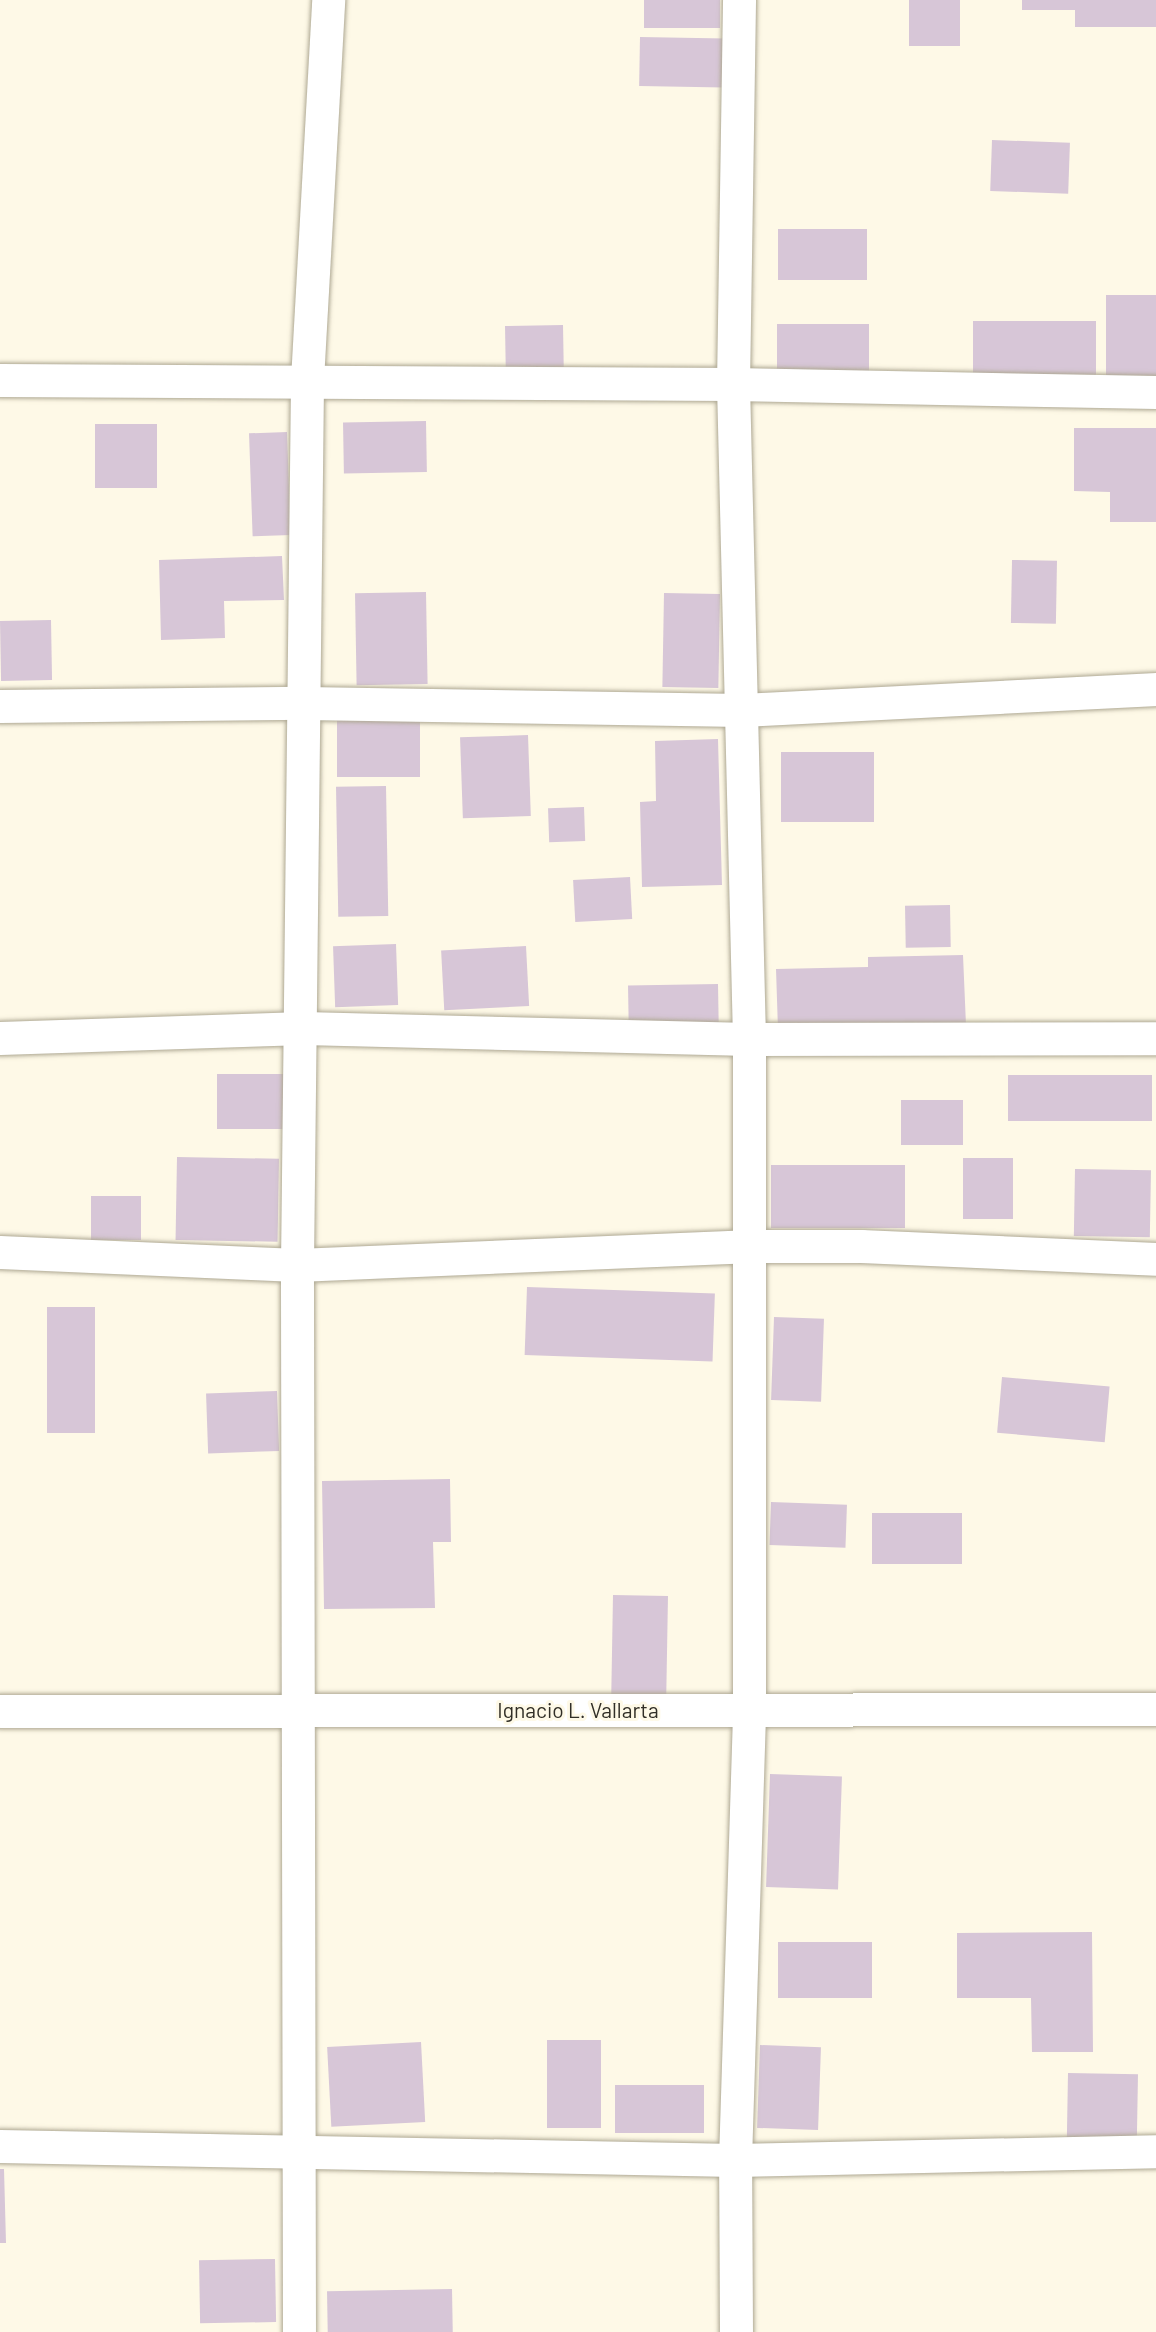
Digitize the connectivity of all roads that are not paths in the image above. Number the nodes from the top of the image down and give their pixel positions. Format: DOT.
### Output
graph roads {
  1 [pos="328,0"];
  2 [pos="739,0"];
  3 [pos="0,380"];
  4 [pos="307,380"];
  5 [pos="733,384"];
  6 [pos="1156,392"];
  7 [pos="1156,689"];
  8 [pos="304,703"];
  9 [pos="0,706"];
  10 [pos="742,710"];
  11 [pos="303,1028"];
  12 [pos="0,1038"];
  13 [pos="1156,1038"];
  14 [pos="749,1039"];
  15 [pos="747,1246"];
  16 [pos="0,1252"];
  17 [pos="1156,1259"];
  18 [pos="297,1265"];
  19 [pos="749,1709"];
  20 [pos="1156,1709"];
  21 [pos="0,1711"];
  22 [pos="299,1713"];
  23 [pos="0,2146"];
  24 [pos="299,2151"];
  25 [pos="1156,2151"];
  26 [pos="735,2160"];
  27 [pos="299,2332"];
  28 [pos="736,2332"];
  1 -- 4 [label="street"];
  2 -- 5 [label="street"];
  3 -- 4 [label="street"];
  4 -- 5 [label="street"];
  4 -- 8 [label="street"];
  5 -- 6 [label="street"];
  5 -- 10 [label="street"];
  7 -- 10 [label="street"];
  8 -- 9 [label="street"];
  8 -- 10 [label="street"];
  8 -- 11 [label="street"];
  10 -- 14 [label="street"];
  11 -- 12 [label="street"];
  11 -- 14 [label="street"];
  11 -- 18 [label="street"];
  13 -- 14 [label="street"];
  14 -- 15 [label="street"];
  15 -- 17 [label="street"];
  15 -- 18 [label="street"];
  15 -- 19 [label="street"];
  16 -- 18 [label="street"];
  18 -- 22 [label="street"];
  19 -- 20 [label="street, Ignacio L. Vallarta"];
  19 -- 22 [label="street, Ignacio L. Vallarta"];
  19 -- 26 [label="street"];
  21 -- 22 [label="street, Ignacio L. Vallarta"];
  22 -- 24 [label="street"];
  23 -- 24 [label="street"];
  24 -- 26 [label="street"];
  24 -- 27 [label="street"];
  25 -- 26 [label="street"];
  26 -- 28 [label="street"];
}
